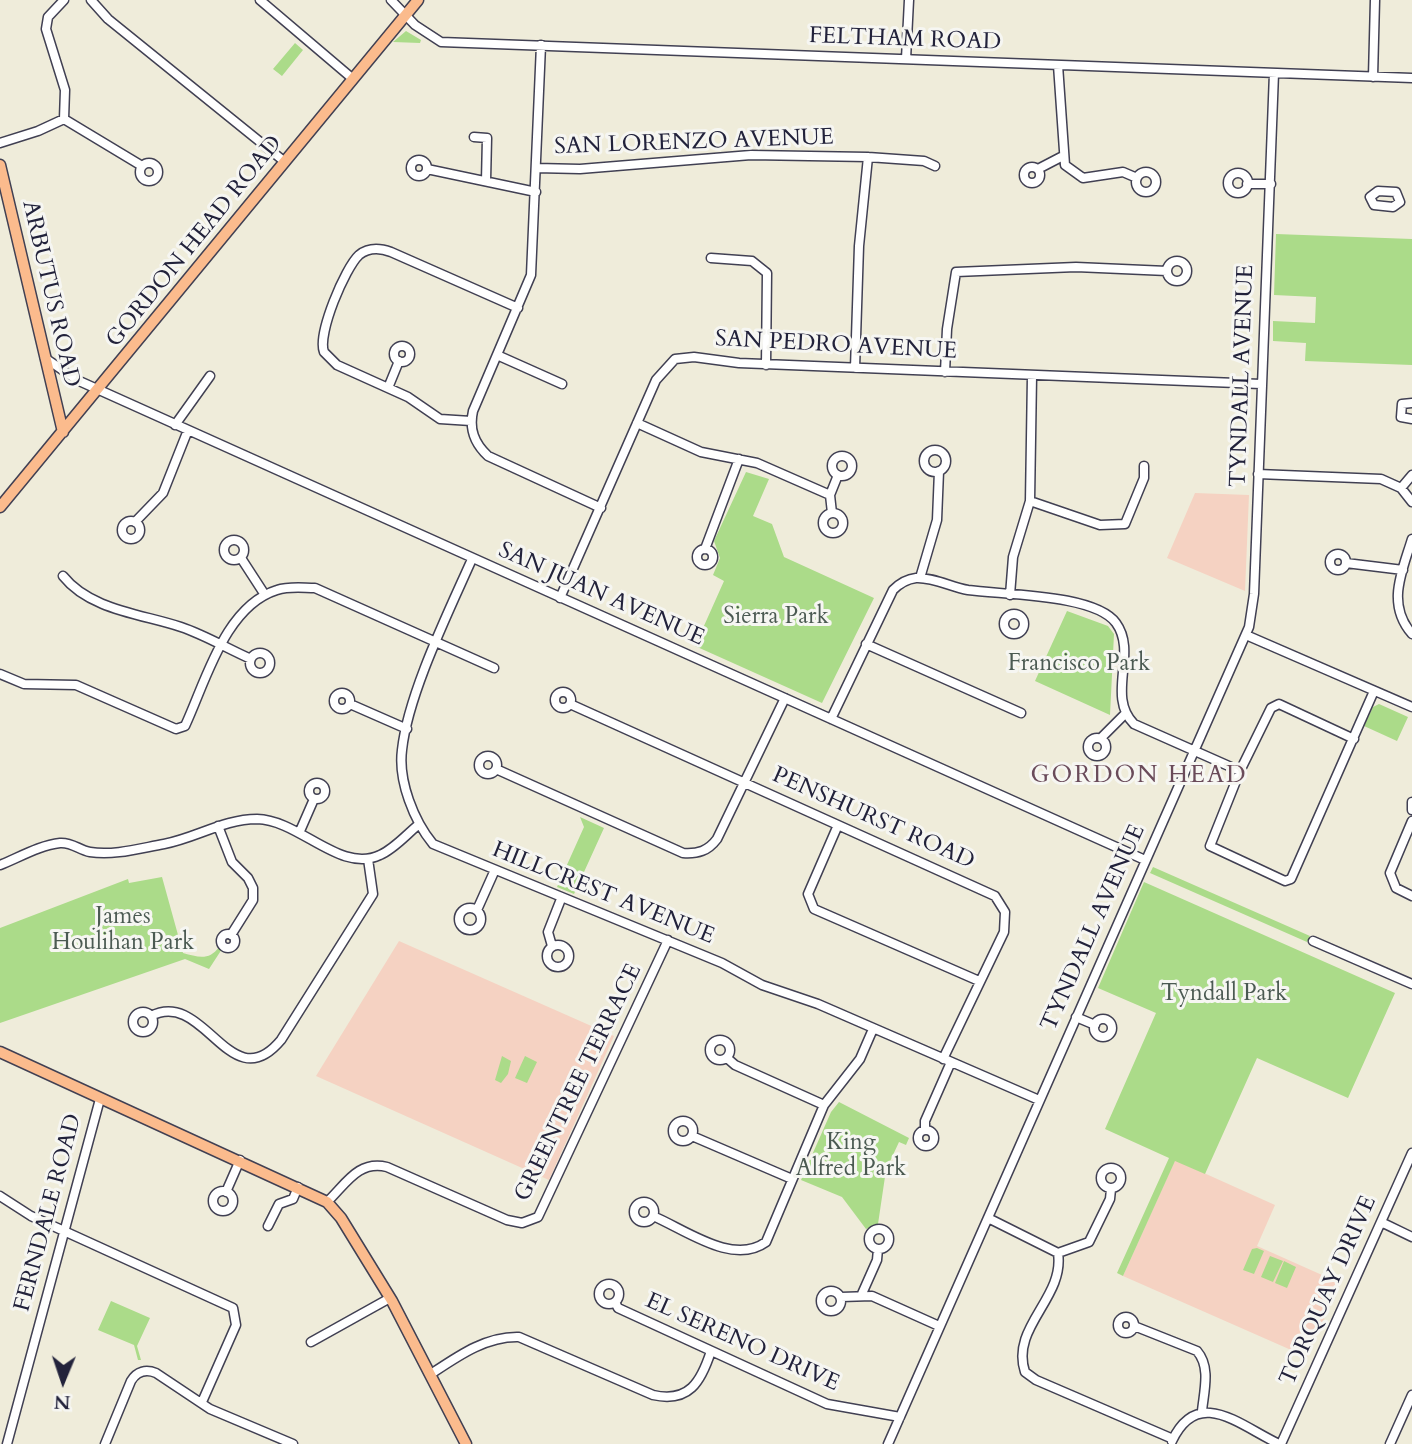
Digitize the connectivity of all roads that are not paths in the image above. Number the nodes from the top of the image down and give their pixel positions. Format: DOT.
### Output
graph roads {
  1 [pos="64,0"];
  2 [pos="91,0"];
  3 [pos="260,0"];
  4 [pos="391,0"];
  5 [pos="418,0"];
  6 [pos="909,0"];
  7 [pos="1375,0"];
  8 [pos="405,16"];
  9 [pos="541,46"];
  10 [pos="906,59"];
  11 [pos="1058,65"];
  12 [pos="1274,73"];
  13 [pos="1373,77"];
  14 [pos="1412,78"];
  15 [pos="353,79"];
  16 [pos="64,119"];
  17 [pos="474,137"];
  18 [pos="0,143"];
  19 [pos="1063,156"];
  20 [pos="868,157"];
  21 [pos="285,162"];
  22 [pos="0,165"];
  23 [pos="142,166"];
  24 [pos="935,166"];
  25 [pos="536,168"];
  26 [pos="427,169"];
  27 [pos="1038,169"];
  28 [pos="1137,178"];
  29 [pos="486,181"];
  30 [pos="1247,184"];
  31 [pos="1271,184"];
  32 [pos="536,192"];
  33 [pos="1401,199"];
  34 [pos="1412,200"];
  35 [pos="712,258"];
  36 [pos="1167,271"];
  37 [pos="518,309"];
  38 [pos="497,355"];
  39 [pos="45,358"];
  40 [pos="399,361"];
  41 [pos="766,365"];
  42 [pos="855,368"];
  43 [pos="945,372"];
  44 [pos="210,376"];
  45 [pos="1032,376"];
  46 [pos="562,384"];
  47 [pos="1262,384"];
  48 [pos="388,387"];
  49 [pos="98,389"];
  50 [pos="1412,402"];
  51 [pos="1412,418"];
  52 [pos="471,421"];
  53 [pos="637,423"];
  54 [pos="175,425"];
  55 [pos="188,430"];
  56 [pos="63,432"];
  57 [pos="740,458"];
  58 [pos="1144,466"];
  59 [pos="939,471"];
  60 [pos="1258,474"];
  61 [pos="838,475"];
  62 [pos="1412,475"];
  63 [pos="1401,488"];
  64 [pos="830,495"];
  65 [pos="1030,501"];
  66 [pos="1412,502"];
  67 [pos="0,507"];
  68 [pos="601,508"];
  69 [pos="832,513"];
  70 [pos="135,522"];
  71 [pos="1412,539"];
  72 [pos="705,548"];
  73 [pos="241,558"];
  74 [pos="472,559"];
  75 [pos="1346,563"];
  76 [pos="1403,570"];
  77 [pos="63,576"];
  78 [pos="920,578"];
  79 [pos="265,595"];
  80 [pos="1012,596"];
  81 [pos="560,598"];
  82 [pos="1014,614"];
  83 [pos="1412,634"];
  84 [pos="1246,635"];
  85 [pos="437,642"];
  86 [pos="866,644"];
  87 [pos="222,646"];
  88 [pos="251,659"];
  89 [pos="494,668"];
  90 [pos="0,674"];
  91 [pos="1374,691"];
  92 [pos="785,698"];
  93 [pos="349,704"];
  94 [pos="570,704"];
  95 [pos="1412,708"];
  96 [pos="1021,713"];
  97 [pos="1125,714"];
  98 [pos="831,719"];
  99 [pos="407,729"];
  100 [pos="1101,738"];
  101 [pos="1354,739"];
  102 [pos="1194,751"];
  103 [pos="496,769"];
  104 [pos="1240,771"];
  105 [pos="745,783"];
  106 [pos="314,799"];
  107 [pos="1412,802"];
  108 [pos="1412,810"];
  109 [pos="1412,821"];
  110 [pos="418,825"];
  111 [pos="838,825"];
  112 [pos="218,826"];
  113 [pos="300,831"];
  114 [pos="368,859"];
  115 [pos="1144,860"];
  116 [pos="0,865"];
  117 [pos="494,872"];
  118 [pos="1412,896"];
  119 [pos="561,899"];
  120 [pos="798,902"];
  121 [pos="810,902"];
  122 [pos="477,910"];
  123 [pos="231,935"];
  124 [pos="668,940"];
  125 [pos="1313,941"];
  126 [pos="552,946"];
  127 [pos="979,981"];
  128 [pos="1412,984"];
  129 [pos="151,1016"];
  130 [pos="1076,1017"];
  131 [pos="1095,1024"];
  132 [pos="873,1029"];
  133 [pos="0,1052"];
  134 [pos="727,1058"];
  135 [pos="947,1061"];
  136 [pos="100,1098"];
  137 [pos="1039,1100"];
  138 [pos="824,1105"];
  139 [pos="925,1129"];
  140 [pos="692,1136"];
  141 [pos="1412,1153"];
  142 [pos="240,1160"];
  143 [pos="792,1179"];
  144 [pos="298,1187"];
  145 [pos="1111,1189"];
  146 [pos="226,1192"];
  147 [pos="0,1196"];
  148 [pos="327,1202"];
  149 [pos="653,1216"];
  150 [pos="988,1218"];
  151 [pos="1381,1222"];
  152 [pos="268,1226"];
  153 [pos="64,1231"];
  154 [pos="1412,1237"];
  155 [pos="878,1249"];
  156 [pos="1058,1253"];
  157 [pos="861,1296"];
  158 [pos="841,1297"];
  159 [pos="390,1298"];
  160 [pos="615,1302"];
  161 [pos="939,1326"];
  162 [pos="1134,1326"];
  163 [pos="311,1342"];
  164 [pos="711,1351"];
  165 [pos="431,1374"];
  166 [pos="1412,1395"];
  167 [pos="202,1402"];
  168 [pos="1202,1410"];
  169 [pos="900,1417"];
  170 [pos="1172,1441"];
  171 [pos="7,1444"];
  172 [pos="105,1444"];
  173 [pos="293,1444"];
  174 [pos="466,1444"];
  175 [pos="888,1444"];
  176 [pos="1280,1444"];
  177 [pos="1390,1444"];
  1 -- 16 [label="street"];
  2 -- 21 [label="street"];
  3 -- 15 [label="street"];
  4 -- 8 [label="street, FELTHAM ROAD"];
  5 -- 8 [label="main road, GORDON HEAD ROAD"];
  6 -- 10 [label="street"];
  7 -- 13 [label="street"];
  8 -- 9 [label="street, FELTHAM ROAD"];
  8 -- 15 [label="main road, GORDON HEAD ROAD"];
  9 -- 10 [label="street, FELTHAM ROAD"];
  9 -- 25 [label="street"];
  10 -- 11 [label="street, FELTHAM ROAD"];
  11 -- 12 [label="street, FELTHAM ROAD"];
  11 -- 19 [label="street"];
  12 -- 13 [label="street, FELTHAM ROAD"];
  12 -- 31 [label="street, TYNDALL AVENUE"];
  13 -- 14 [label="street, FELTHAM ROAD"];
  15 -- 21 [label="main road, GORDON HEAD ROAD"];
  16 -- 18 [label="street"];
  16 -- 23 [label="street"];
  17 -- 29 [label="street"];
  19 -- 27 [label="street"];
  19 -- 28 [label="street"];
  20 -- 24 [label="street, SAN LORENZO AVENUE"];
  20 -- 25 [label="street, SAN LORENZO AVENUE"];
  20 -- 42 [label="street"];
  21 -- 49 [label="main road, GORDON HEAD ROAD"];
  22 -- 39 [label="main road, ARBUTUS ROAD"];
  25 -- 32 [label="street"];
  26 -- 29 [label="street"];
  29 -- 32 [label="street"];
  30 -- 31 [label="street"];
  31 -- 47 [label="street, TYNDALL AVENUE"];
  32 -- 37 [label="street"];
  33 -- 34 [label="street"];
  35 -- 41 [label="street"];
  36 -- 43 [label="street"];
  37 -- 38 [label="street"];
  37 -- 48 [label="street"];
  38 -- 46 [label="street"];
  38 -- 52 [label="street"];
  39 -- 49 [label="street, SAN JUAN AVENUE"];
  39 -- 56 [label="main road, ARBUTUS ROAD"];
  40 -- 48 [label="street"];
  41 -- 42 [label="street, SAN PEDRO AVENUE"];
  41 -- 53 [label="street, SAN PEDRO AVENUE"];
  42 -- 43 [label="street, SAN PEDRO AVENUE"];
  43 -- 45 [label="street, SAN PEDRO AVENUE"];
  44 -- 54 [label="street"];
  45 -- 47 [label="street, SAN PEDRO AVENUE"];
  45 -- 65 [label="street"];
  47 -- 60 [label="street, TYNDALL AVENUE"];
  48 -- 52 [label="street"];
  49 -- 54 [label="street, SAN JUAN AVENUE"];
  49 -- 56 [label="main road, GORDON HEAD ROAD"];
  50 -- 51 [label="street"];
  52 -- 68 [label="street"];
  53 -- 57 [label="street"];
  53 -- 68 [label="street, SAN PEDRO AVENUE"];
  54 -- 55 [label="street, SAN JUAN AVENUE"];
  55 -- 70 [label="street"];
  55 -- 74 [label="street, SAN JUAN AVENUE"];
  56 -- 67 [label="main road, GORDON HEAD ROAD"];
  57 -- 64 [label="street"];
  57 -- 72 [label="street"];
  58 -- 65 [label="street"];
  59 -- 78 [label="street"];
  60 -- 63 [label="street"];
  60 -- 84 [label="street, TYNDALL AVENUE"];
  61 -- 64 [label="street"];
  62 -- 63 [label="street"];
  63 -- 66 [label="street"];
  64 -- 69 [label="street"];
  65 -- 80 [label="street"];
  68 -- 81 [label="street, SAN PEDRO AVENUE"];
  71 -- 76 [label="street"];
  73 -- 79 [label="street"];
  74 -- 81 [label="street, SAN JUAN AVENUE"];
  74 -- 85 [label="street"];
  75 -- 76 [label="street"];
  76 -- 83 [label="street"];
  77 -- 87 [label="street"];
  78 -- 80 [label="street"];
  78 -- 86 [label="street"];
  79 -- 85 [label="street"];
  79 -- 87 [label="street"];
  80 -- 82 [label="street"];
  80 -- 97 [label="street"];
  81 -- 92 [label="street, SAN JUAN AVENUE"];
  84 -- 91 [label="street"];
  84 -- 102 [label="street, TYNDALL AVENUE"];
  85 -- 89 [label="street"];
  85 -- 99 [label="street"];
  86 -- 96 [label="street"];
  86 -- 98 [label="street"];
  87 -- 88 [label="street"];
  87 -- 90 [label="street"];
  91 -- 95 [label="street"];
  91 -- 101 [label="street"];
  92 -- 98 [label="street, SAN JUAN AVENUE"];
  92 -- 105 [label="street"];
  93 -- 99 [label="street"];
  94 -- 105 [label="street, PENSHURST ROAD"];
  97 -- 100 [label="street"];
  97 -- 102 [label="street"];
  98 -- 115 [label="street, SAN JUAN AVENUE"];
  99 -- 110 [label="street"];
  101 -- 104 [label="street"];
  101 -- 104 [label="street"];
  102 -- 104 [label="street"];
  102 -- 115 [label="street, TYNDALL AVENUE"];
  103 -- 105 [label="street"];
  105 -- 111 [label="street, PENSHURST ROAD"];
  106 -- 113 [label="street"];
  107 -- 108 [label="street"];
  109 -- 118 [label="street"];
  110 -- 114 [label="street"];
  110 -- 117 [label="street, HILLCREST AVENUE"];
  111 -- 121 [label="street"];
  111 -- 127 [label="street, PENSHURST ROAD"];
  112 -- 113 [label="street"];
  112 -- 116 [label="street"];
  112 -- 123 [label="street"];
  113 -- 114 [label="street"];
  114 -- 129 [label="street"];
  115 -- 130 [label="street, TYNDALL AVENUE"];
  117 -- 119 [label="street, HILLCREST AVENUE"];
  117 -- 122 [label="street"];
  119 -- 124 [label="street, HILLCREST AVENUE"];
  119 -- 126 [label="street"];
  120 -- 121 [label="street"];
  121 -- 127 [label="street"];
  124 -- 132 [label="street, HILLCREST AVENUE"];
  124 -- 148 [label="street, GREENTREE TERRACE"];
  125 -- 128 [label="street"];
  127 -- 135 [label="street, PENSHURST ROAD"];
  130 -- 131 [label="street"];
  130 -- 137 [label="street, TYNDALL AVENUE"];
  132 -- 135 [label="street, HILLCREST AVENUE"];
  132 -- 138 [label="street"];
  133 -- 136 [label="main road, FERNDALE ROAD"];
  134 -- 138 [label="street"];
  135 -- 137 [label="street, HILLCREST AVENUE"];
  135 -- 139 [label="street, PENSHURST ROAD"];
  136 -- 142 [label="main road"];
  136 -- 153 [label="street, FERNDALE ROAD"];
  137 -- 150 [label="street, TYNDALL AVENUE"];
  138 -- 143 [label="street"];
  140 -- 143 [label="street"];
  141 -- 151 [label="street, TORQUAY DRIVE"];
  142 -- 144 [label="main road"];
  142 -- 146 [label="street"];
  143 -- 149 [label="street"];
  144 -- 148 [label="main road"];
  144 -- 152 [label="street"];
  145 -- 156 [label="street"];
  147 -- 153 [label="street"];
  148 -- 159 [label="main road"];
  150 -- 156 [label="street"];
  150 -- 161 [label="street, TYNDALL AVENUE"];
  151 -- 154 [label="street"];
  151 -- 176 [label="street, TORQUAY DRIVE"];
  153 -- 167 [label="street"];
  153 -- 171 [label="street, FERNDALE ROAD"];
  155 -- 157 [label="street"];
  156 -- 170 [label="street"];
  157 -- 158 [label="street"];
  157 -- 161 [label="street"];
  159 -- 163 [label="street"];
  159 -- 165 [label="main road"];
  160 -- 164 [label="street, EL SERENO DRIVE"];
  161 -- 169 [label="street, TYNDALL AVENUE"];
  162 -- 168 [label="street"];
  164 -- 165 [label="street"];
  164 -- 169 [label="street, EL SERENO DRIVE"];
  165 -- 174 [label="main road"];
  166 -- 177 [label="street"];
  167 -- 172 [label="street"];
  167 -- 173 [label="street"];
  168 -- 170 [label="street"];
  168 -- 176 [label="street"];
  169 -- 175 [label="street, TYNDALL AVENUE"];
}
